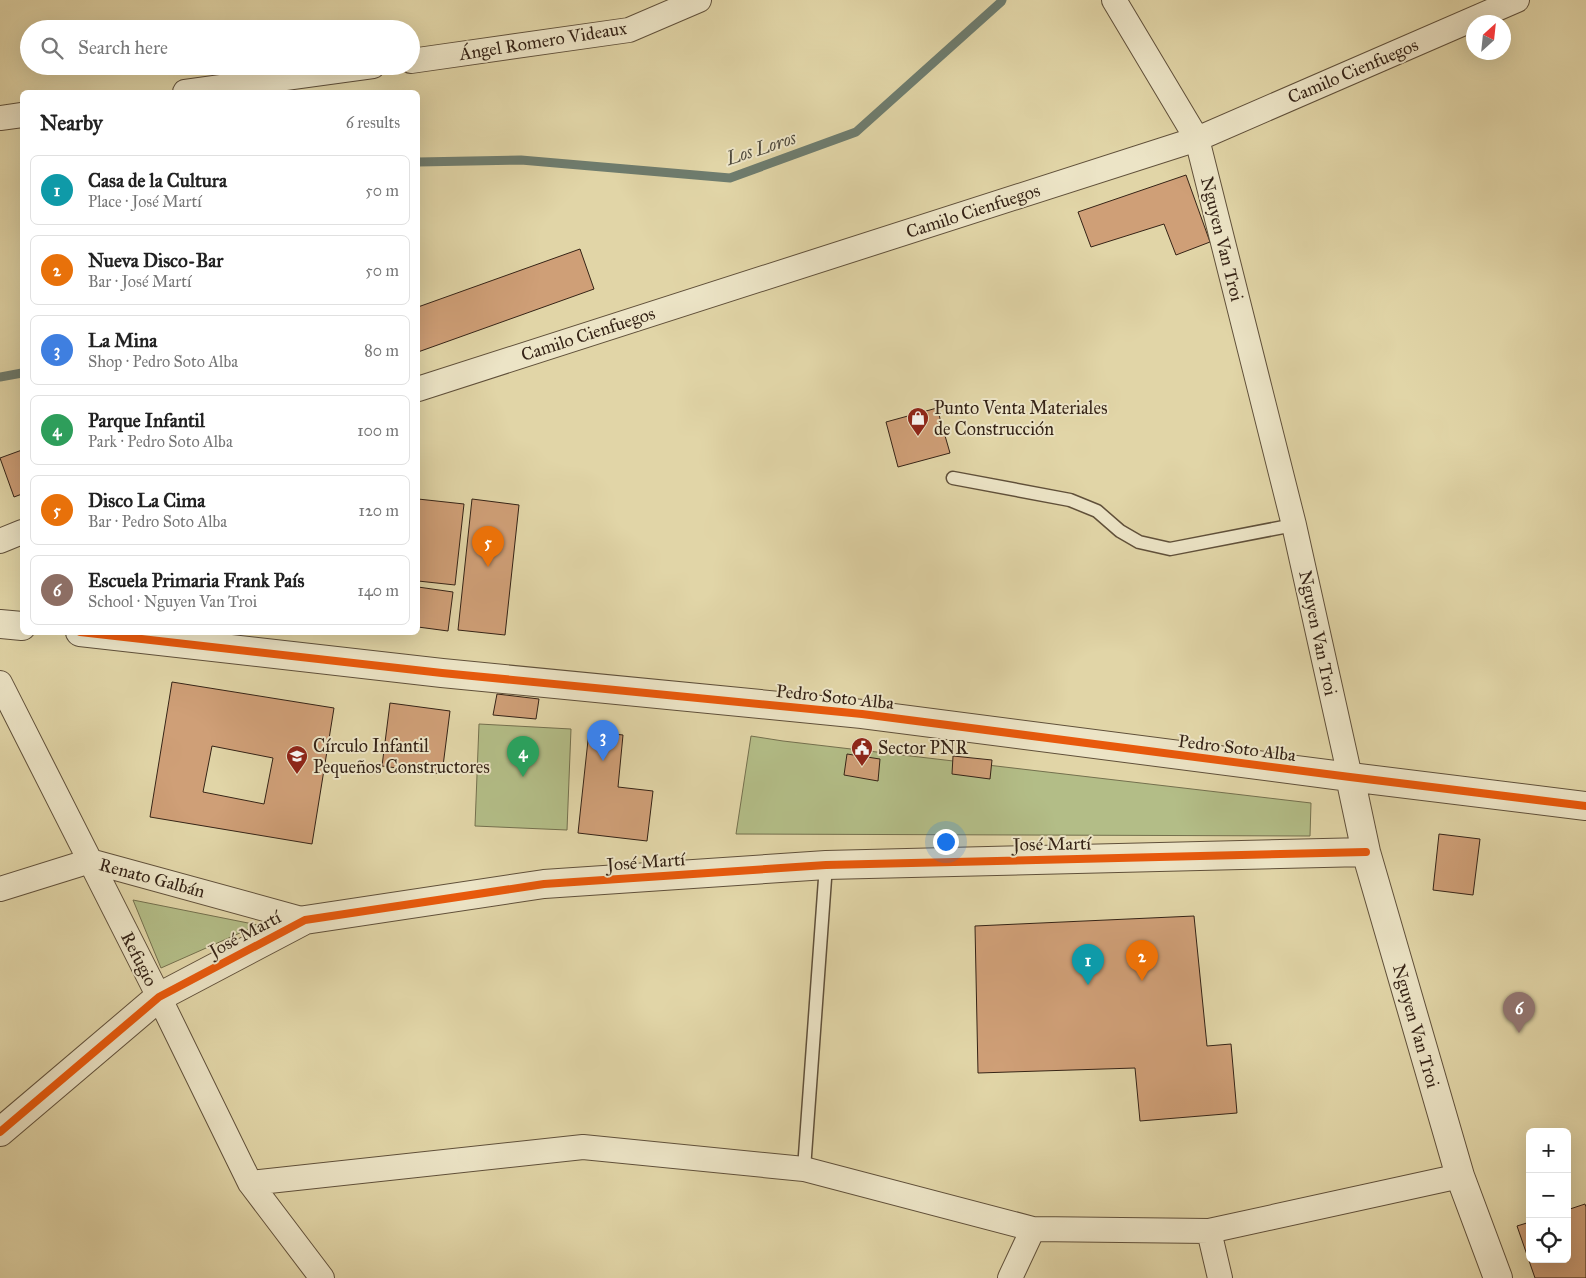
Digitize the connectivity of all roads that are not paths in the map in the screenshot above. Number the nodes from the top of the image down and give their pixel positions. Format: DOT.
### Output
graph roads {
  1 [pos="700,0"];
  2 [pos="1114,0"];
  3 [pos="1517,0"];
  4 [pos="420,60"];
  5 [pos="308,75"];
  6 [pos="199,90"];
  7 [pos="20,115"];
  8 [pos="0,118"];
  9 [pos="1197,139"];
  10 [pos="420,388"];
  11 [pos="953,478"];
  12 [pos="1294,525"];
  13 [pos="20,533"];
  14 [pos="0,541"];
  15 [pos="0,624"];
  16 [pos="20,626"];
  17 [pos="106,635"];
  18 [pos="0,683"];
  19 [pos="1350,778"];
  20 [pos="1586,806"];
  21 [pos="1366,852"];
  22 [pos="90,861"];
  23 [pos="826,865"];
  24 [pos="0,889"];
  25 [pos="305,920"];
  26 [pos="158,997"];
  27 [pos="0,1132"];
  28 [pos="804,1169"];
  29 [pos="1460,1176"];
  30 [pos="250,1183"];
  31 [pos="1033,1229"];
  32 [pos="1209,1231"];
  33 [pos="322,1278"];
  34 [pos="1010,1278"];
  35 [pos="1220,1278"];
  36 [pos="1498,1278"];
  1 -- 4 [label="street, Ángel Romero Videaux"];
  2 -- 9 [label="street, Nguyen Van Troi"];
  3 -- 9 [label="street, Camilo Cienfuegos"];
  5 -- 6 [label="street"];
  7 -- 8 [label="street"];
  9 -- 10 [label="street, Camilo Cienfuegos"];
  9 -- 12 [label="street, Nguyen Van Troi"];
  11 -- 12 [label="lane"];
  12 -- 19 [label="street, Nguyen Van Troi"];
  13 -- 14 [label="street"];
  15 -- 16 [label="street"];
  17 -- 19 [label="street, Pedro Soto Alba"];
  18 -- 22 [label="street, Refugio"];
  19 -- 20 [label="street, Pedro Soto Alba"];
  19 -- 21 [label="street, Nguyen Van Troi"];
  21 -- 23 [label="street, José Martí"];
  21 -- 29 [label="street, Nguyen Van Troi"];
  22 -- 24 [label="street, Renato Galbán"];
  22 -- 25 [label="street, Renato Galbán"];
  22 -- 26 [label="street, Refugio"];
  23 -- 25 [label="street, José Martí"];
  23 -- 28 [label="lane"];
  25 -- 26 [label="street, José Martí"];
  26 -- 27 [label="street, José Martí"];
  26 -- 30 [label="street, Refugio"];
  28 -- 30 [label="street"];
  28 -- 31 [label="street"];
  29 -- 32 [label="street"];
  29 -- 36 [label="street, Nguyen Van Troi"];
  30 -- 33 [label="street, Refugio"];
  31 -- 32 [label="street"];
  31 -- 34 [label="street"];
  32 -- 35 [label="street"];
}
